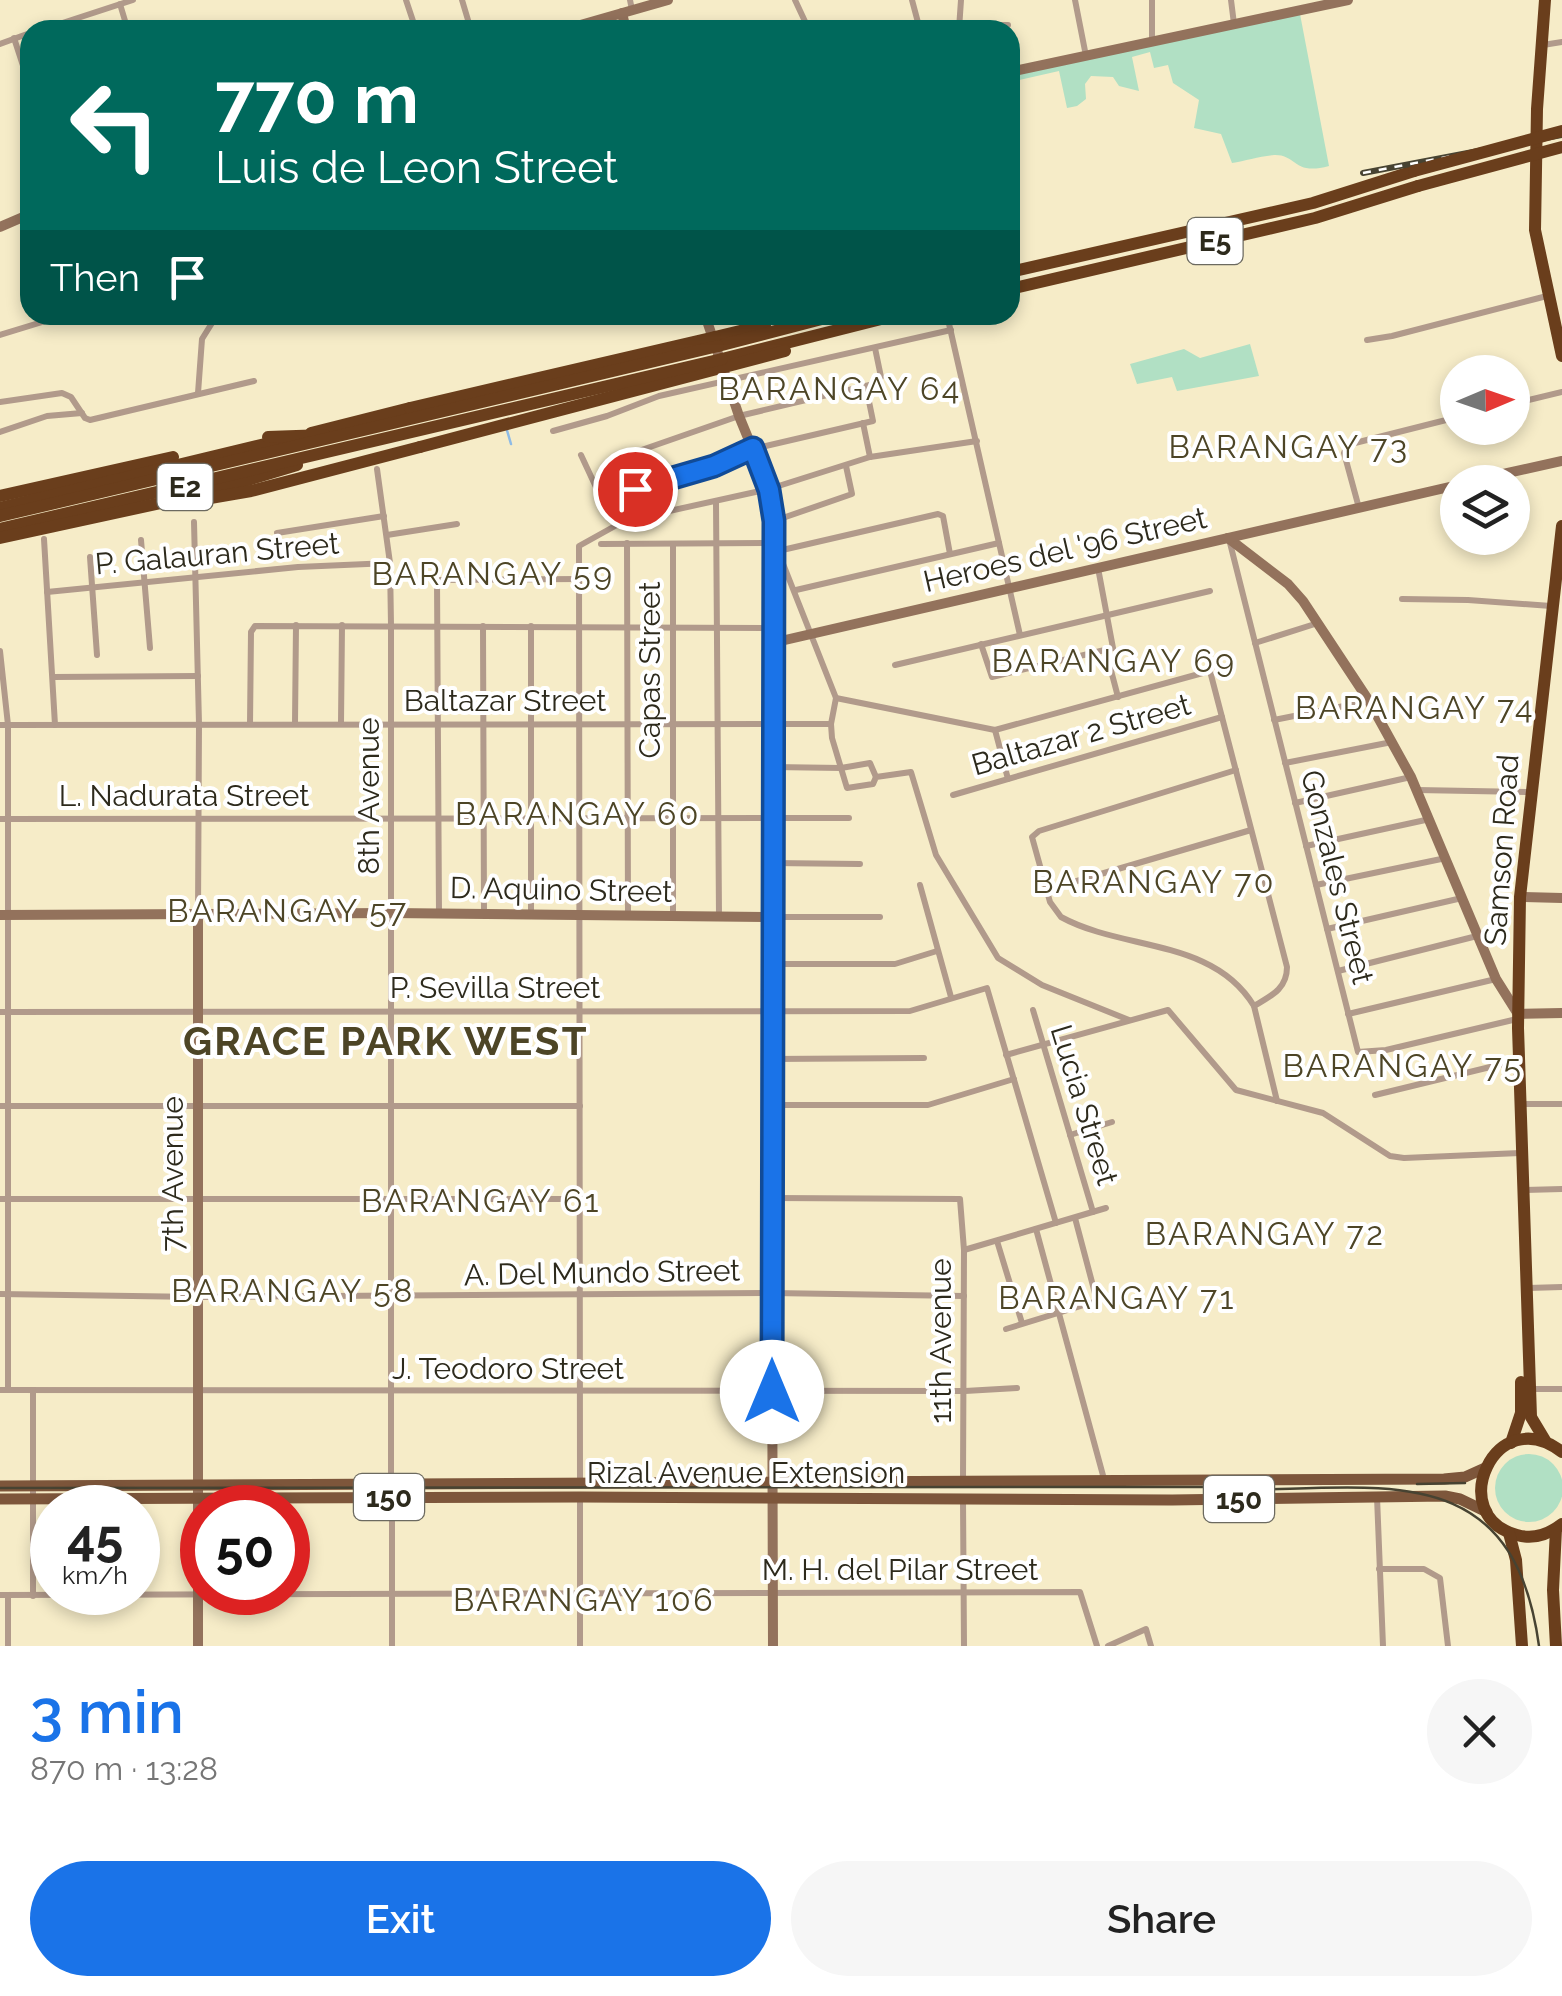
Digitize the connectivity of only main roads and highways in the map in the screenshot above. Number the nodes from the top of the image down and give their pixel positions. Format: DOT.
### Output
graph roads {
  1 [pos="1544,0"];
  2 [pos="1562,131"];
  3 [pos="1562,147"];
  4 [pos="1020,270"];
  5 [pos="1020,287"];
  6 [pos="769,325"];
  7 [pos="799,325"];
  8 [pos="854,325"];
  9 [pos="871,325"];
  10 [pos="1562,356"];
  11 [pos="368,437"];
  12 [pos="2,507"];
  13 [pos="1562,526"];
  14 [pos="3,533"];
  15 [pos="1559,560"];
  16 [pos="1524,1184"];
  17 [pos="1546,1442"];
  18 [pos="1511,1443"];
  19 [pos="1562,1452"];
  20 [pos="1485,1468"];
  21 [pos="0,1486"];
  22 [pos="580,1490"];
  23 [pos="160,1491"];
  24 [pos="30,1492"];
  25 [pos="30,1492"];
  26 [pos="0,1499"];
  27 [pos="1487,1512"];
  28 [pos="1559,1527"];
  29 [pos="1510,1533"];
  30 [pos="1522,1646"];
  31 [pos="1556,1646"];
  1 -- 10 [label="highway"];
  2 -- 4 [label="highway, E5, bridge"];
  3 -- 5 [label="highway, E5, bridge"];
  6 -- 12 [label="highway, bridge"];
  7 -- 11 [label="highway, bridge"];
  8 -- 11 [label="highway, bridge"];
  9 -- 14 [label="highway, bridge"];
  11 -- 12 [label="highway, E2, bridge"];
  11 -- 12 [label="highway, bridge"];
  11 -- 14 [label="highway, bridge"];
  12 -- 14 [label="highway"];
  13 -- 15 [label="highway, Samson Road"];
  15 -- 16 [label="highway, Samson Road"];
  16 -- 17 [label="highway, Samson Road"];
  16 -- 18 [label="highway, Samson Road"];
  17 -- 18 [label="highway"];
  17 -- 19 [label="highway"];
  18 -- 20 [label="highway"];
  20 -- 22 [label="main road, Rizal Avenue Extension / 150"];
  20 -- 27 [label="highway"];
  21 -- 24 [label="main road, Rizal Avenue Extension / 150"];
  22 -- 23 [label="main road, Rizal Avenue Extension / 150"];
  22 -- 27 [label="main road, Rizal Avenue Extension / 150"];
  25 -- 26 [label="main road, Rizal Avenue Extension / 150"];
  27 -- 29 [label="highway"];
  28 -- 29 [label="highway"];
  28 -- 31 [label="highway"];
  29 -- 30 [label="highway"];
}
